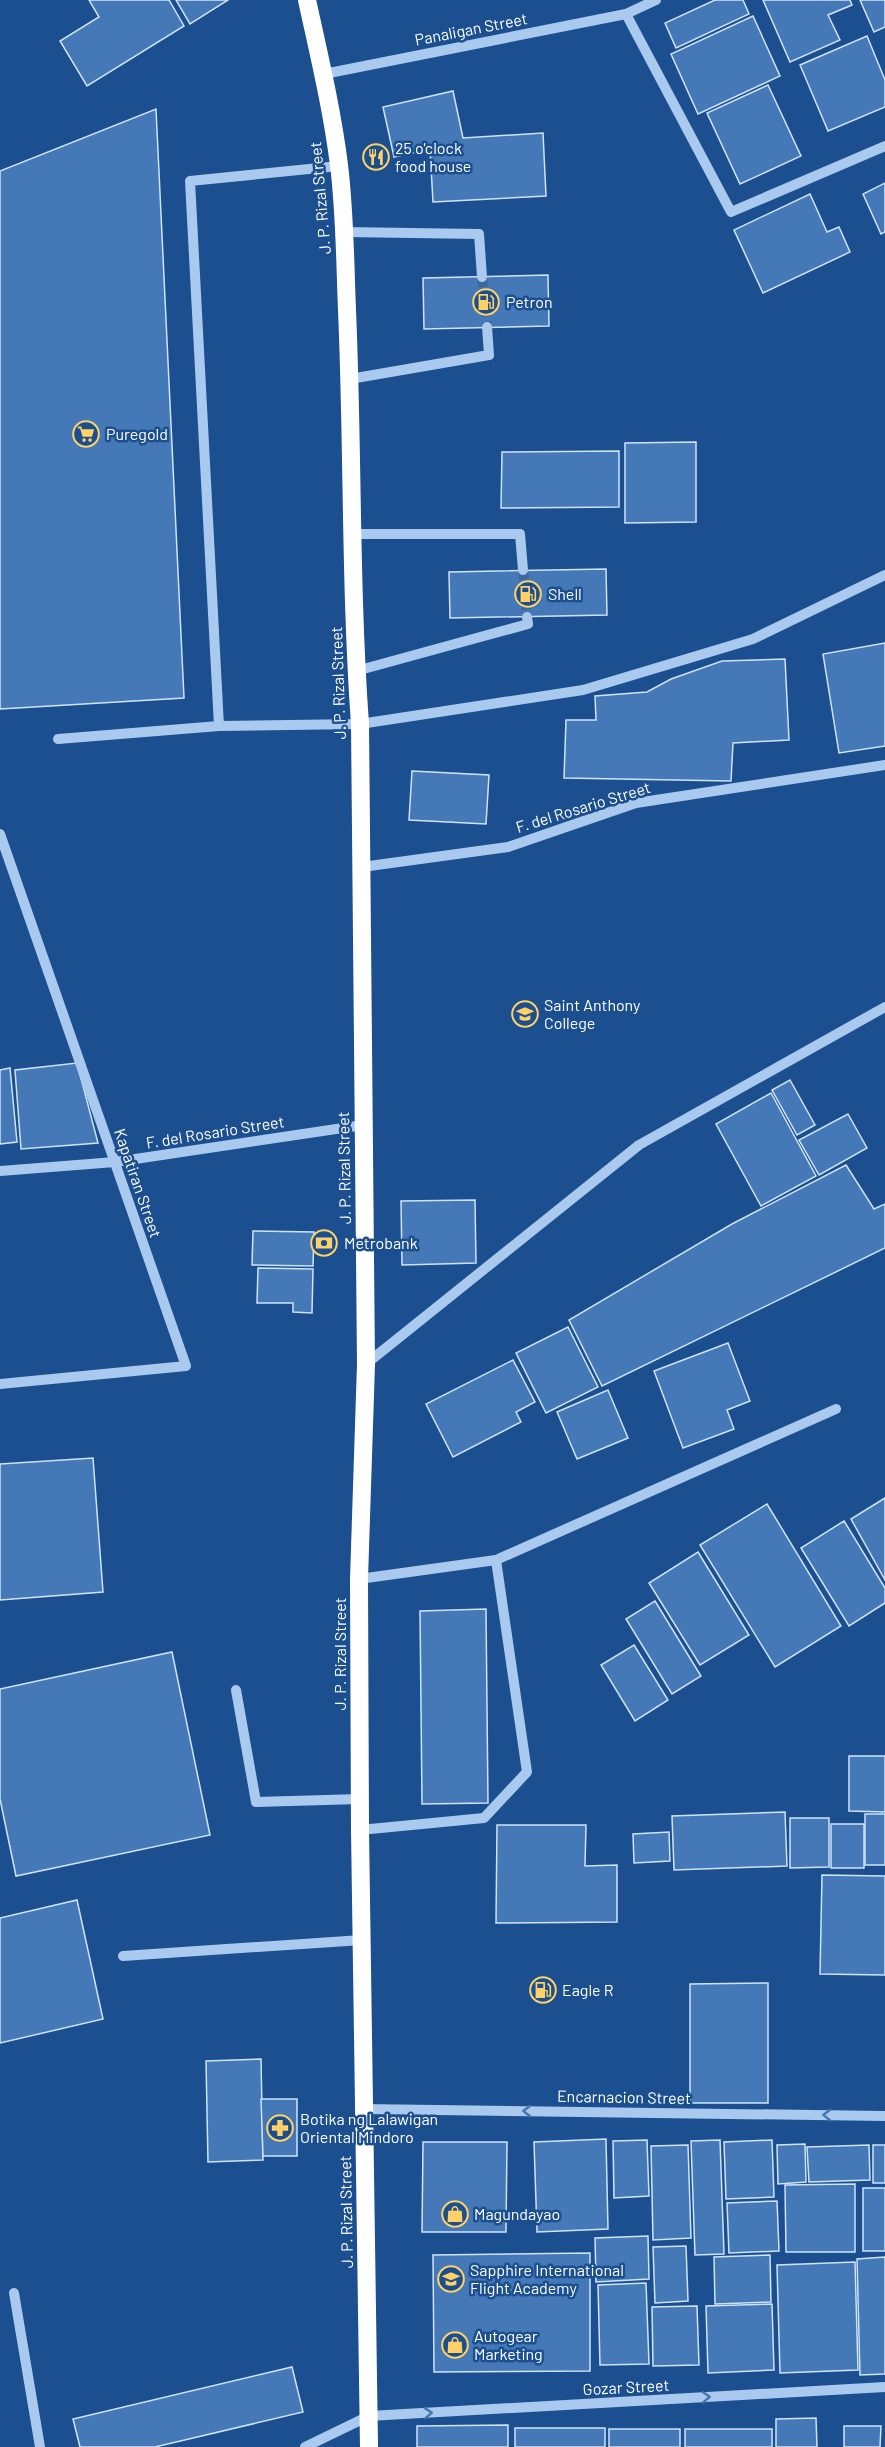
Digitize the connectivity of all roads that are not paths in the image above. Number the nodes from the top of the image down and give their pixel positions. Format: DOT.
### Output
graph roads {
  1 [pos="307,0"];
  2 [pos="657,0"];
  3 [pos="626,14"];
  4 [pos="324,74"];
  5 [pos="885,146"];
  6 [pos="339,166"];
  7 [pos="344,232"];
  8 [pos="482,277"];
  9 [pos="487,327"];
  10 [pos="350,379"];
  11 [pos="353,534"];
  12 [pos="523,570"];
  13 [pos="885,575"];
  14 [pos="527,617"];
  15 [pos="356,671"];
  16 [pos="360,724"];
  17 [pos="219,726"];
  18 [pos="58,739"];
  19 [pos="885,765"];
  20 [pos="0,834"];
  21 [pos="362,867"];
  22 [pos="885,1007"];
  23 [pos="363,1125"];
  24 [pos="115,1162"];
  25 [pos="0,1171"];
  26 [pos="366,1364"];
  27 [pos="0,1384"];
  28 [pos="836,1409"];
  29 [pos="496,1560"];
  30 [pos="359,1579"];
  31 [pos="236,1690"];
  32 [pos="360,1799"];
  33 [pos="360,1830"];
  34 [pos="362,1940"];
  35 [pos="123,1956"];
  36 [pos="363,2109"];
  37 [pos="885,2116"];
  38 [pos="14,2293"];
  39 [pos="885,2387"];
  40 [pos="369,2416"];
  41 [pos="40,2447"];
  42 [pos="305,2447"];
  43 [pos="369,2447"];
  1 -- 4 [label="highway, J. P. Rizal Street"];
  2 -- 3 [label="street, Panaligan Street"];
  3 -- 4 [label="street, Panaligan Street"];
  3 -- 5 [label="street"];
  4 -- 6 [label="highway, J. P. Rizal Street"];
  6 -- 7 [label="highway, J. P. Rizal Street"];
  6 -- 17 [label="street"];
  7 -- 8 [label="street"];
  7 -- 10 [label="highway, J. P. Rizal Street"];
  9 -- 10 [label="street"];
  10 -- 11 [label="highway, J. P. Rizal Street"];
  11 -- 12 [label="street"];
  11 -- 15 [label="highway, J. P. Rizal Street"];
  13 -- 16 [label="street"];
  14 -- 15 [label="street"];
  15 -- 16 [label="highway, J. P. Rizal Street"];
  16 -- 17 [label="street"];
  16 -- 21 [label="highway, J. P. Rizal Street"];
  17 -- 18 [label="street"];
  19 -- 21 [label="street, F. del Rosario Street"];
  20 -- 24 [label="street, Kapatiran Street"];
  21 -- 23 [label="highway, J. P. Rizal Street"];
  22 -- 26 [label="street"];
  23 -- 24 [label="street, F. del Rosario Street"];
  23 -- 26 [label="highway, J. P. Rizal Street"];
  24 -- 25 [label="street, F. del Rosario Street"];
  24 -- 27 [label="street, Kapatiran Street"];
  26 -- 30 [label="highway, J. P. Rizal Street"];
  28 -- 29 [label="street"];
  29 -- 30 [label="street"];
  29 -- 33 [label="street"];
  30 -- 32 [label="highway, J. P. Rizal Street"];
  31 -- 32 [label="street"];
  32 -- 33 [label="highway, J. P. Rizal Street"];
  33 -- 34 [label="highway, J. P. Rizal Street"];
  34 -- 35 [label="street"];
  34 -- 36 [label="highway, J. P. Rizal Street"];
  37 -- 36 [label="street, Encarnacion Street, one-way"];
  36 -- 40 [label="highway, J. P. Rizal Street"];
  38 -- 41 [label="street"];
  40 -- 39 [label="street, Gozar Street, one-way"];
  40 -- 42 [label="street"];
  40 -- 43 [label="highway, J. P. Rizal Street"];
}
